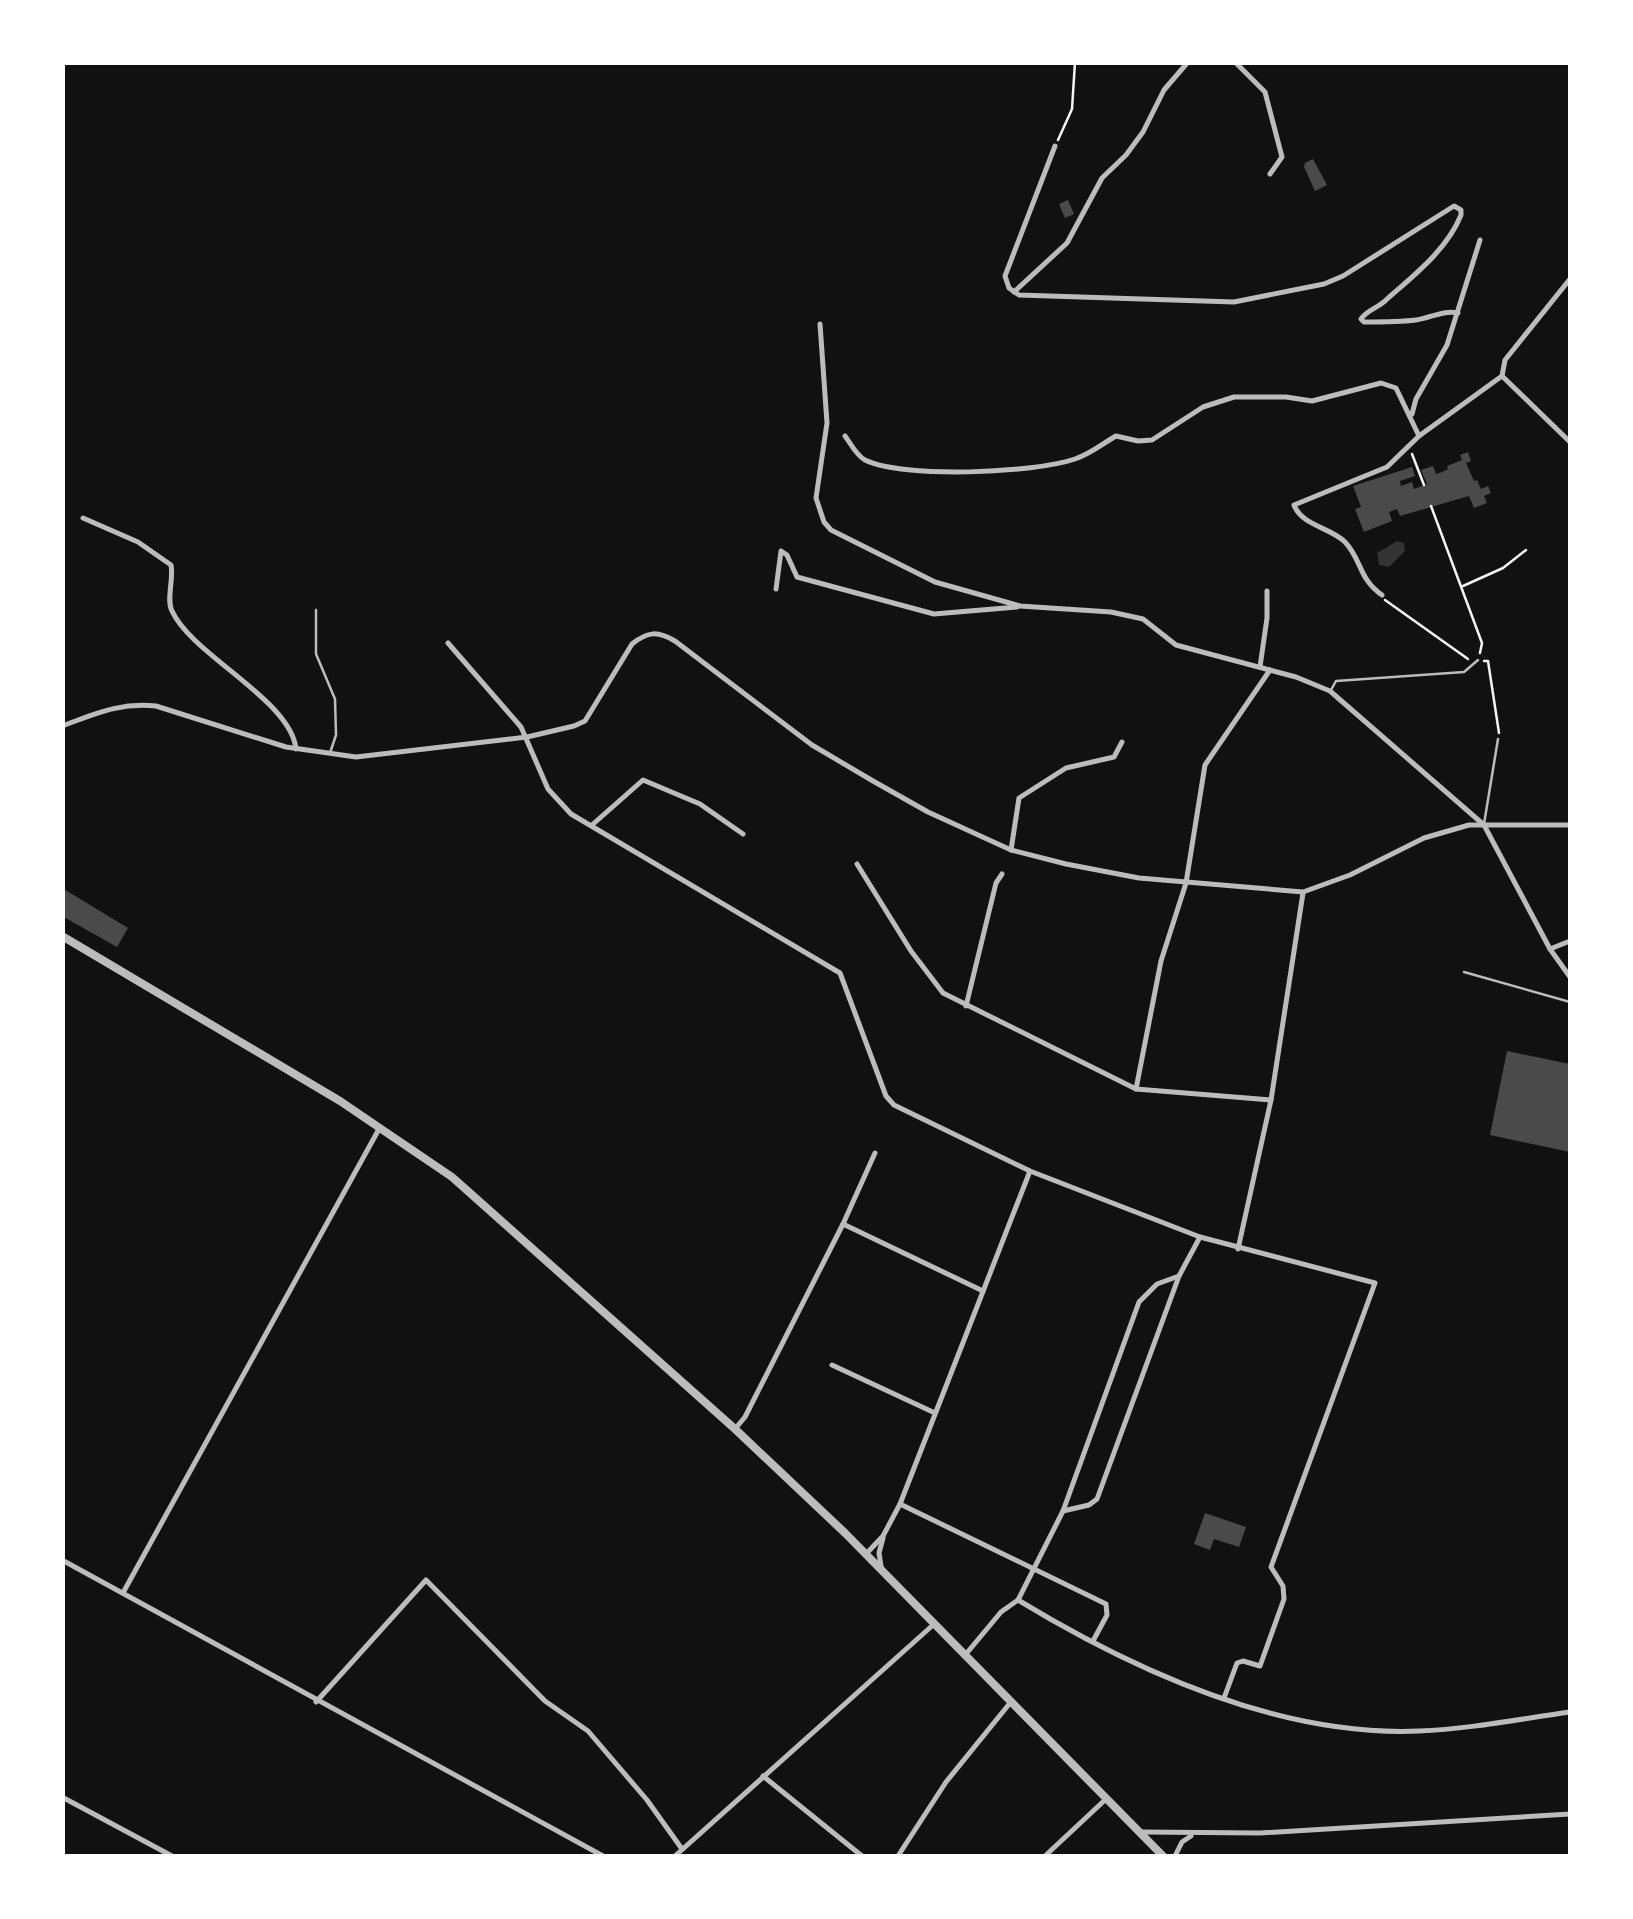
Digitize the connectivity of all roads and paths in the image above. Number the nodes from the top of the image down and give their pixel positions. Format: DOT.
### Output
graph roads {
  1 [pos="1075,62"];
  2 [pos="1188,62"];
  3 [pos="1235,62"];
  4 [pos="1055,146"];
  5 [pos="1270,174"];
  6 [pos="1480,240"];
  7 [pos="1570,278"];
  8 [pos="1014,292"];
  9 [pos="1458,312"];
  10 [pos="820,324"];
  11 [pos="1502,376"];
  12 [pos="1411,417"];
  13 [pos="845,436"];
  14 [pos="1419,436"];
  15 [pos="1570,442"];
  16 [pos="1410,448"];
  17 [pos="1424,485"];
  18 [pos="1431,506"];
  19 [pos="83,518"];
  20 [pos="1526,550"];
  21 [pos="1462,586"];
  22 [pos="776,589"];
  23 [pos="1267,591"];
  24 [pos="1382,594"];
  25 [pos="1020,606"];
  26 [pos="316,610"];
  27 [pos="448,643"];
  28 [pos="1478,660"];
  29 [pos="1472,662"];
  30 [pos="1260,666"];
  31 [pos="1270,670"];
  32 [pos="1330,691"];
  33 [pos="62,726"];
  34 [pos="527,736"];
  35 [pos="1498,739"];
  36 [pos="1122,742"];
  37 [pos="296,749"];
  38 [pos="330,754"];
  39 [pos="1484,825"];
  40 [pos="1570,825"];
  41 [pos="592,826"];
  42 [pos="743,834"];
  43 [pos="1011,850"];
  44 [pos="857,864"];
  45 [pos="1002,874"];
  46 [pos="1186,884"];
  47 [pos="1304,892"];
  48 [pos="62,936"];
  49 [pos="1570,941"];
  50 [pos="1550,950"];
  51 [pos="1464,972"];
  52 [pos="1570,977"];
  53 [pos="1570,1002"];
  54 [pos="966,1006"];
  55 [pos="1136,1089"];
  56 [pos="1270,1100"];
  57 [pos="380,1126"];
  58 [pos="875,1153"];
  59 [pos="1030,1171"];
  60 [pos="843,1224"];
  61 [pos="1200,1237"];
  62 [pos="1238,1249"];
  63 [pos="1180,1276"];
  64 [pos="983,1290"];
  65 [pos="832,1364"];
  66 [pos="935,1412"];
  67 [pos="735,1429"];
  68 [pos="900,1504"];
  69 [pos="1063,1511"];
  70 [pos="883,1536"];
  71 [pos="866,1554"];
  72 [pos="62,1560"];
  73 [pos="1034,1568"];
  74 [pos="884,1574"];
  75 [pos="124,1591"];
  76 [pos="1018,1600"];
  77 [pos="934,1624"];
  78 [pos="1093,1641"];
  79 [pos="964,1656"];
  80 [pos="1224,1698"];
  81 [pos="316,1702"];
  82 [pos="1010,1702"];
  83 [pos="1570,1712"];
  84 [pos="763,1776"];
  85 [pos="62,1797"];
  86 [pos="1106,1799"];
  87 [pos="1570,1814"];
  88 [pos="1142,1832"];
  89 [pos="1194,1834"];
  90 [pos="682,1849"];
  91 [pos="172,1856"];
  92 [pos="604,1856"];
  93 [pos="675,1856"];
  94 [pos="862,1856"];
  95 [pos="898,1856"];
  96 [pos="1045,1856"];
  97 [pos="1163,1856"];
  98 [pos="1175,1856"];
  1 -- 4 [label="path"];
  2 -- 8 [label="street"];
  3 -- 5 [label="street"];
  4 -- 8 [label="street"];
  6 -- 9 [label="street"];
  7 -- 11 [label="street"];
  8 -- 9 [label="street"];
  9 -- 12 [label="street"];
  10 -- 25 [label="street"];
  11 -- 14 [label="street"];
  11 -- 15 [label="street"];
  12 -- 13 [label="street"];
  12 -- 14 [label="street"];
  14 -- 16 [label="street"];
  16 -- 17 [label="path"];
  16 -- 24 [label="street"];
  18 -- 21 [label="path"];
  19 -- 37 [label="street"];
  20 -- 21 [label="path"];
  21 -- 28 [label="path"];
  22 -- 25 [label="street"];
  23 -- 30 [label="street"];
  24 -- 29 [label="path"];
  25 -- 30 [label="street"];
  26 -- 38 [label="lane"];
  27 -- 34 [label="street"];
  28 -- 29 [label="lane"];
  28 -- 35 [label="path"];
  29 -- 32 [label="lane"];
  30 -- 31 [label="street"];
  31 -- 32 [label="street"];
  31 -- 46 [label="street"];
  32 -- 39 [label="street"];
  33 -- 37 [label="street"];
  34 -- 38 [label="street"];
  34 -- 41 [label="street"];
  34 -- 43 [label="street"];
  35 -- 39 [label="lane"];
  36 -- 43 [label="street"];
  37 -- 38 [label="street"];
  39 -- 40 [label="street"];
  39 -- 47 [label="street"];
  39 -- 50 [label="street"];
  41 -- 42 [label="street"];
  41 -- 59 [label="street"];
  43 -- 46 [label="street"];
  44 -- 54 [label="street"];
  45 -- 54 [label="street"];
  46 -- 47 [label="street"];
  46 -- 55 [label="street"];
  47 -- 56 [label="street"];
  48 -- 57 [label="street"];
  49 -- 50 [label="street"];
  50 -- 52 [label="street"];
  51 -- 53 [label="lane"];
  54 -- 55 [label="street"];
  55 -- 56 [label="street"];
  56 -- 62 [label="street"];
  57 -- 67 [label="street"];
  57 -- 75 [label="street"];
  58 -- 60 [label="street"];
  59 -- 61 [label="street"];
  59 -- 64 [label="street"];
  60 -- 64 [label="street"];
  60 -- 67 [label="street"];
  61 -- 62 [label="street"];
  61 -- 63 [label="street"];
  62 -- 80 [label="street"];
  63 -- 69 [label="street"];
  63 -- 69 [label="street"];
  64 -- 66 [label="street"];
  65 -- 66 [label="street"];
  66 -- 68 [label="street"];
  67 -- 71 [label="street"];
  68 -- 70 [label="street"];
  68 -- 73 [label="street"];
  69 -- 73 [label="street"];
  70 -- 71 [label="street"];
  70 -- 74 [label="street"];
  71 -- 74 [label="street"];
  72 -- 75 [label="street"];
  73 -- 76 [label="street"];
  73 -- 78 [label="street"];
  74 -- 77 [label="street"];
  75 -- 81 [label="street"];
  76 -- 78 [label="street"];
  76 -- 79 [label="street"];
  77 -- 79 [label="street"];
  77 -- 84 [label="street"];
  78 -- 80 [label="street"];
  79 -- 82 [label="street"];
  80 -- 83 [label="street"];
  81 -- 90 [label="street"];
  81 -- 92 [label="street"];
  82 -- 86 [label="street"];
  82 -- 95 [label="street"];
  84 -- 90 [label="street"];
  84 -- 94 [label="street"];
  85 -- 91 [label="street"];
  86 -- 88 [label="street"];
  86 -- 96 [label="street"];
  87 -- 89 [label="street"];
  88 -- 89 [label="street"];
  88 -- 97 [label="street"];
  89 -- 98 [label="street"];
  90 -- 93 [label="street"];
}
